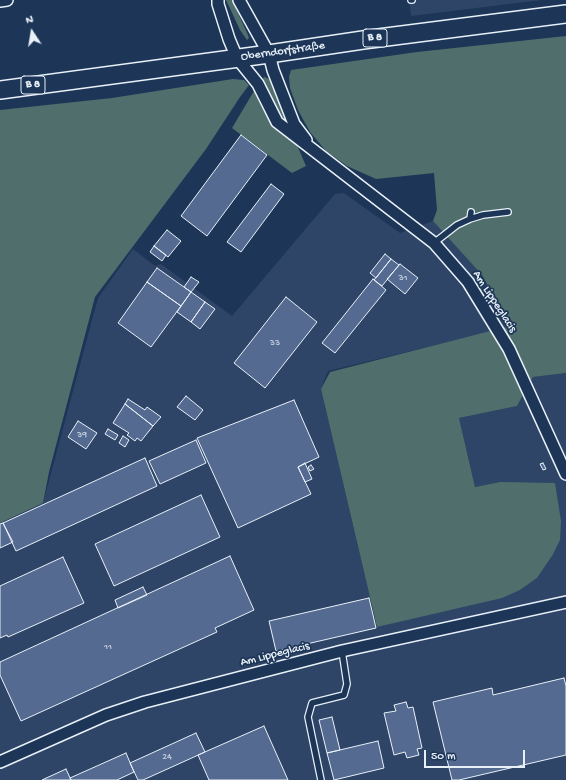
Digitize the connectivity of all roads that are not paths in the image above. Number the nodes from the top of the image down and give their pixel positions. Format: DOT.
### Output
graph roads {
  1 [pos="7,0"];
  2 [pos="218,0"];
  3 [pos="239,0"];
  4 [pos="0,1"];
  5 [pos="566,14"];
  6 [pos="269,54"];
  7 [pos="237,58"];
  8 [pos="0,90"];
  9 [pos="314,152"];
  10 [pos="471,212"];
  11 [pos="508,212"];
  12 [pos="470,219"];
  13 [pos="434,243"];
  14 [pos="566,474"];
  15 [pos="566,602"];
  16 [pos="342,651"];
  17 [pos="0,762"];
  18 [pos="321,780"];
  1 -- 4 [label="street"];
  2 -- 7 [label="street, Am Lippeglacis"];
  3 -- 6 [label="street, Am Lippeglacis"];
  5 -- 6 [label="main road, Oberndorfstraße / B 8"];
  6 -- 7 [label="main road, Oberndorfstraße / B 8"];
  6 -- 9 [label="street, Am Lippeglacis"];
  7 -- 8 [label="main road, Oberndorfstraße / B 8"];
  7 -- 9 [label="street, Am Lippeglacis"];
  9 -- 13 [label="street, Am Lippeglacis"];
  10 -- 12 [label="lane"];
  11 -- 12 [label="lane"];
  12 -- 13 [label="lane"];
  13 -- 14 [label="street, Am Lippeglacis"];
  15 -- 16 [label="street, Am Lippeglacis"];
  16 -- 17 [label="street, Am Lippeglacis"];
  16 -- 18 [label="lane"];
}
